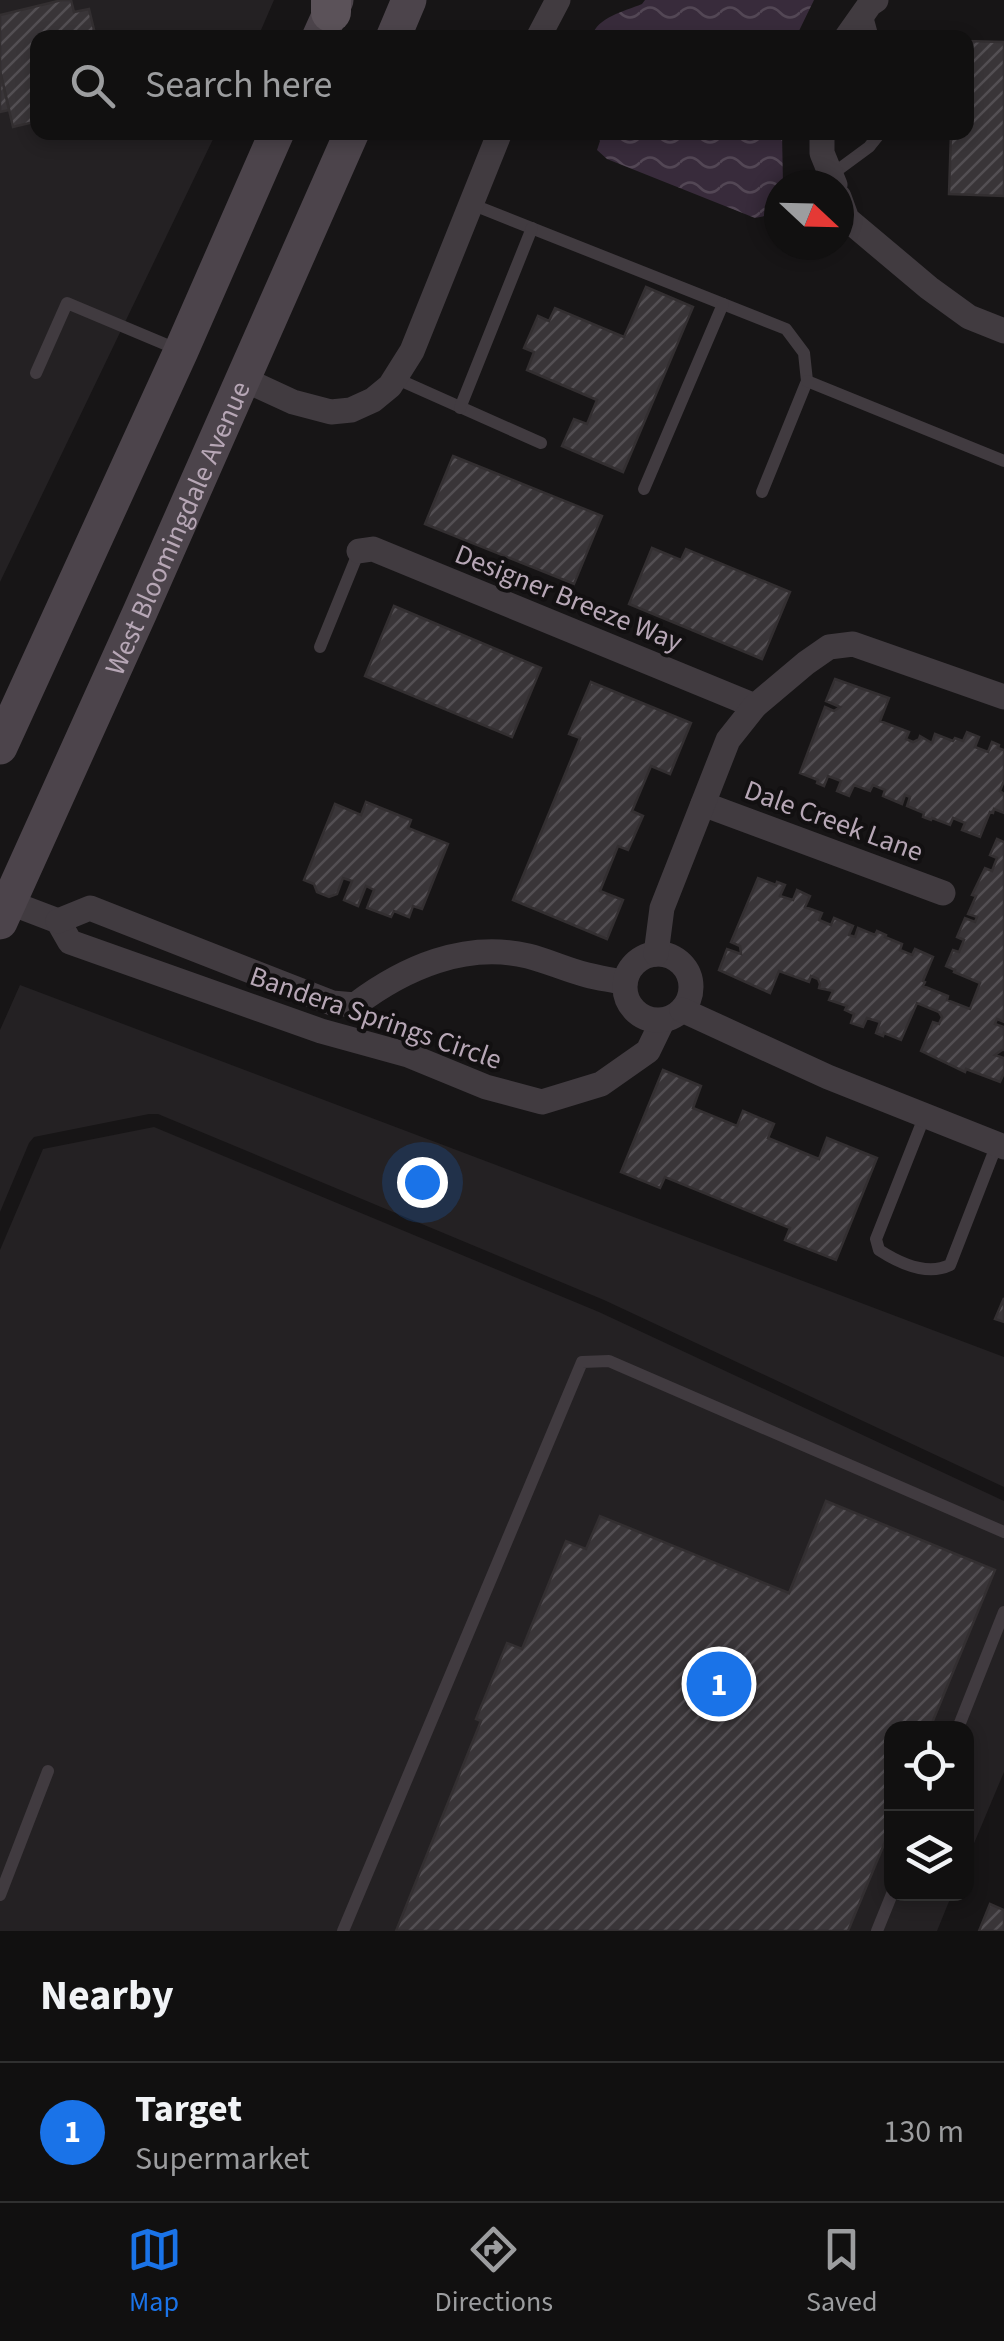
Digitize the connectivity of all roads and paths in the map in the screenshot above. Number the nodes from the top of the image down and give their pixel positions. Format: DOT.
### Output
graph roads {
  1 [pos="409,0"];
  2 [pos="558,0"];
  3 [pos="871,5"];
  4 [pos="396,30"];
  5 [pos="542,30"];
  6 [pos="852,30"];
  7 [pos="872,30"];
  8 [pos="274,140"];
  9 [pos="348,140"];
  10 [pos="497,140"];
  11 [pos="822,140"];
  12 [pos="875,140"];
  13 [pos="829,170"];
  14 [pos="849,170"];
  15 [pos="471,204"];
  16 [pos="854,225"];
  17 [pos="532,228"];
  18 [pos="723,304"];
  19 [pos="1004,331"];
  20 [pos="182,351"];
  21 [pos="36,373"];
  22 [pos="395,378"];
  23 [pos="243,380"];
  24 [pos="808,380"];
  25 [pos="460,408"];
  26 [pos="540,444"];
  27 [pos="1004,461"];
  28 [pos="644,489"];
  29 [pos="762,492"];
  30 [pos="358,551"];
  31 [pos="320,647"];
  32 [pos="1004,698"];
  33 [pos="755,706"];
  34 [pos="0,747"];
  35 [pos="704,804"];
  36 [pos="943,893"];
  37 [pos="3,908"];
  38 [pos="58,921"];
  39 [pos="656,954"];
  40 [pos="625,982"];
  41 [pos="673,1015"];
  42 [pos="925,1115"];
  43 [pos="1001,1145"];
  44 [pos="1004,1532"];
  45 [pos="1004,1612"];
  46 [pos="961,1721"];
  47 [pos="48,1771"];
  48 [pos="0,1895"];
  49 [pos="889,1901"];
  50 [pos="343,1931"];
  51 [pos="877,1931"];
  1 -- 4 [label="main road"];
  2 -- 5 [label="street"];
  3 -- 6 [label="street"];
  3 -- 7 [label="lane"];
  8 -- 20 [label="main road"];
  9 -- 23 [label="main road, West Bloomingdale Avenue"];
  10 -- 15 [label="street"];
  11 -- 13 [label="street"];
  12 -- 14 [label="lane"];
  15 -- 17 [label="lane"];
  15 -- 22 [label="street"];
  16 -- 19 [label="street"];
  17 -- 18 [label="lane"];
  17 -- 25 [label="lane"];
  18 -- 24 [label="lane"];
  18 -- 28 [label="lane"];
  20 -- 21 [label="lane"];
  20 -- 34 [label="main road"];
  22 -- 23 [label="street"];
  22 -- 25 [label="lane"];
  23 -- 37 [label="main road, West Bloomingdale Avenue"];
  24 -- 27 [label="lane"];
  24 -- 29 [label="lane"];
  25 -- 26 [label="lane"];
  30 -- 31 [label="lane"];
  30 -- 33 [label="street, Designer Breeze Way"];
  32 -- 33 [label="street"];
  33 -- 35 [label="street"];
  35 -- 36 [label="street, Dale Creek Lane"];
  35 -- 39 [label="street"];
  37 -- 38 [label="street, Bandera Springs Circle"];
  38 -- 40 [label="street, Bandera Springs Circle"];
  38 -- 41 [label="street, Bandera Springs Circle"];
  39 -- 40 [label="street"];
  39 -- 41 [label="street"];
  40 -- 41 [label="street"];
  41 -- 42 [label="street"];
  42 -- 43 [label="street"];
  42 -- 43 [label="lane"];
  44 -- 50 [label="lane"];
  45 -- 46 [label="lane"];
  47 -- 48 [label="lane"];
  49 -- 51 [label="lane"];
}
